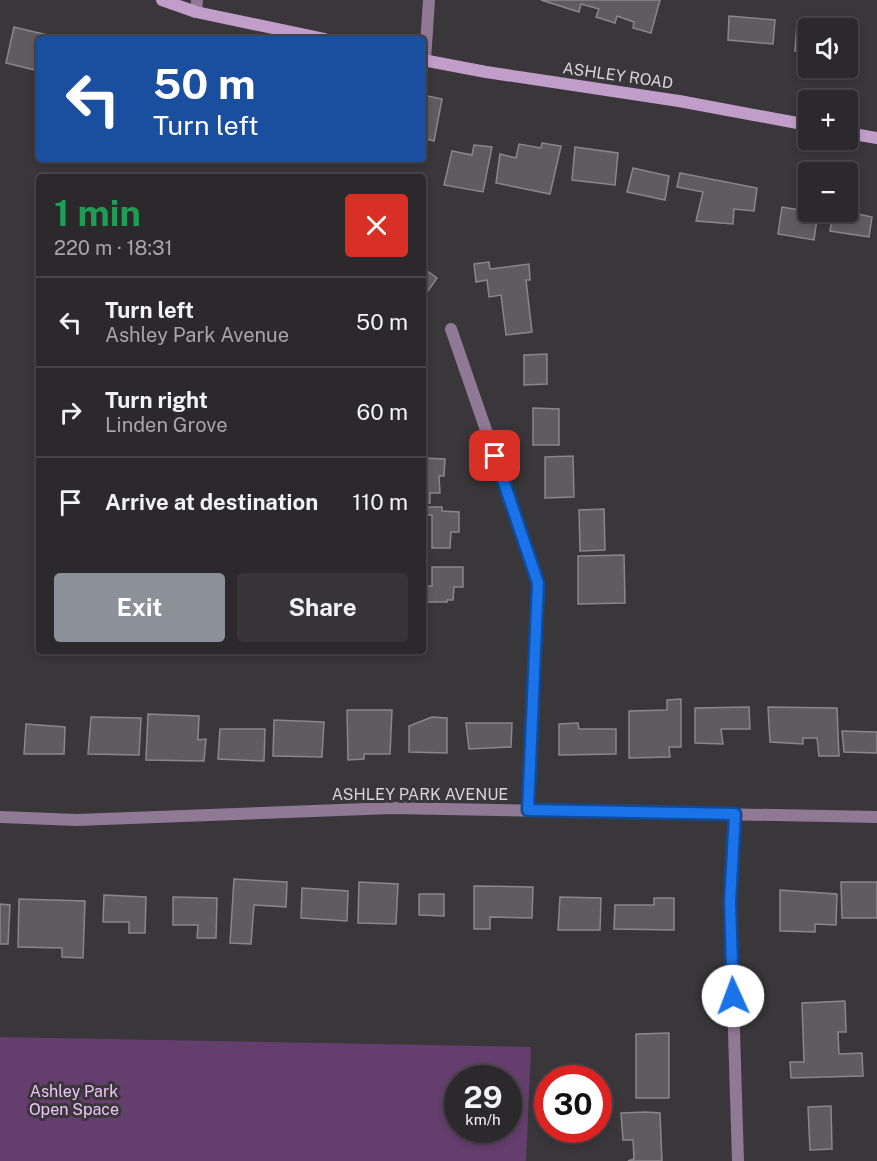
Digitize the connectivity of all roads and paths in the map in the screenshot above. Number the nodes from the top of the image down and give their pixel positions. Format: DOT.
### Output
graph roads {
  1 [pos="162,0"];
  2 [pos="429,0"];
  3 [pos="196,6"];
  4 [pos="313,36"];
  5 [pos="426,36"];
  6 [pos="426,60"];
  7 [pos="798,123"];
  8 [pos="858,135"];
  9 [pos="877,138"];
  10 [pos="451,329"];
  11 [pos="528,810"];
  12 [pos="735,814"];
  13 [pos="0,817"];
  14 [pos="877,817"];
  15 [pos="738,1161"];
  1 -- 3 [label="main road"];
  2 -- 5 [label="street"];
  3 -- 4 [label="main road"];
  6 -- 7 [label="main road, ASHLEY ROAD"];
  8 -- 9 [label="main road"];
  10 -- 11 [label="street"];
  11 -- 12 [label="street, ASHLEY PARK AVENUE"];
  11 -- 13 [label="street, ASHLEY PARK AVENUE"];
  12 -- 14 [label="street, ASHLEY PARK AVENUE"];
  12 -- 15 [label="street"];
}
